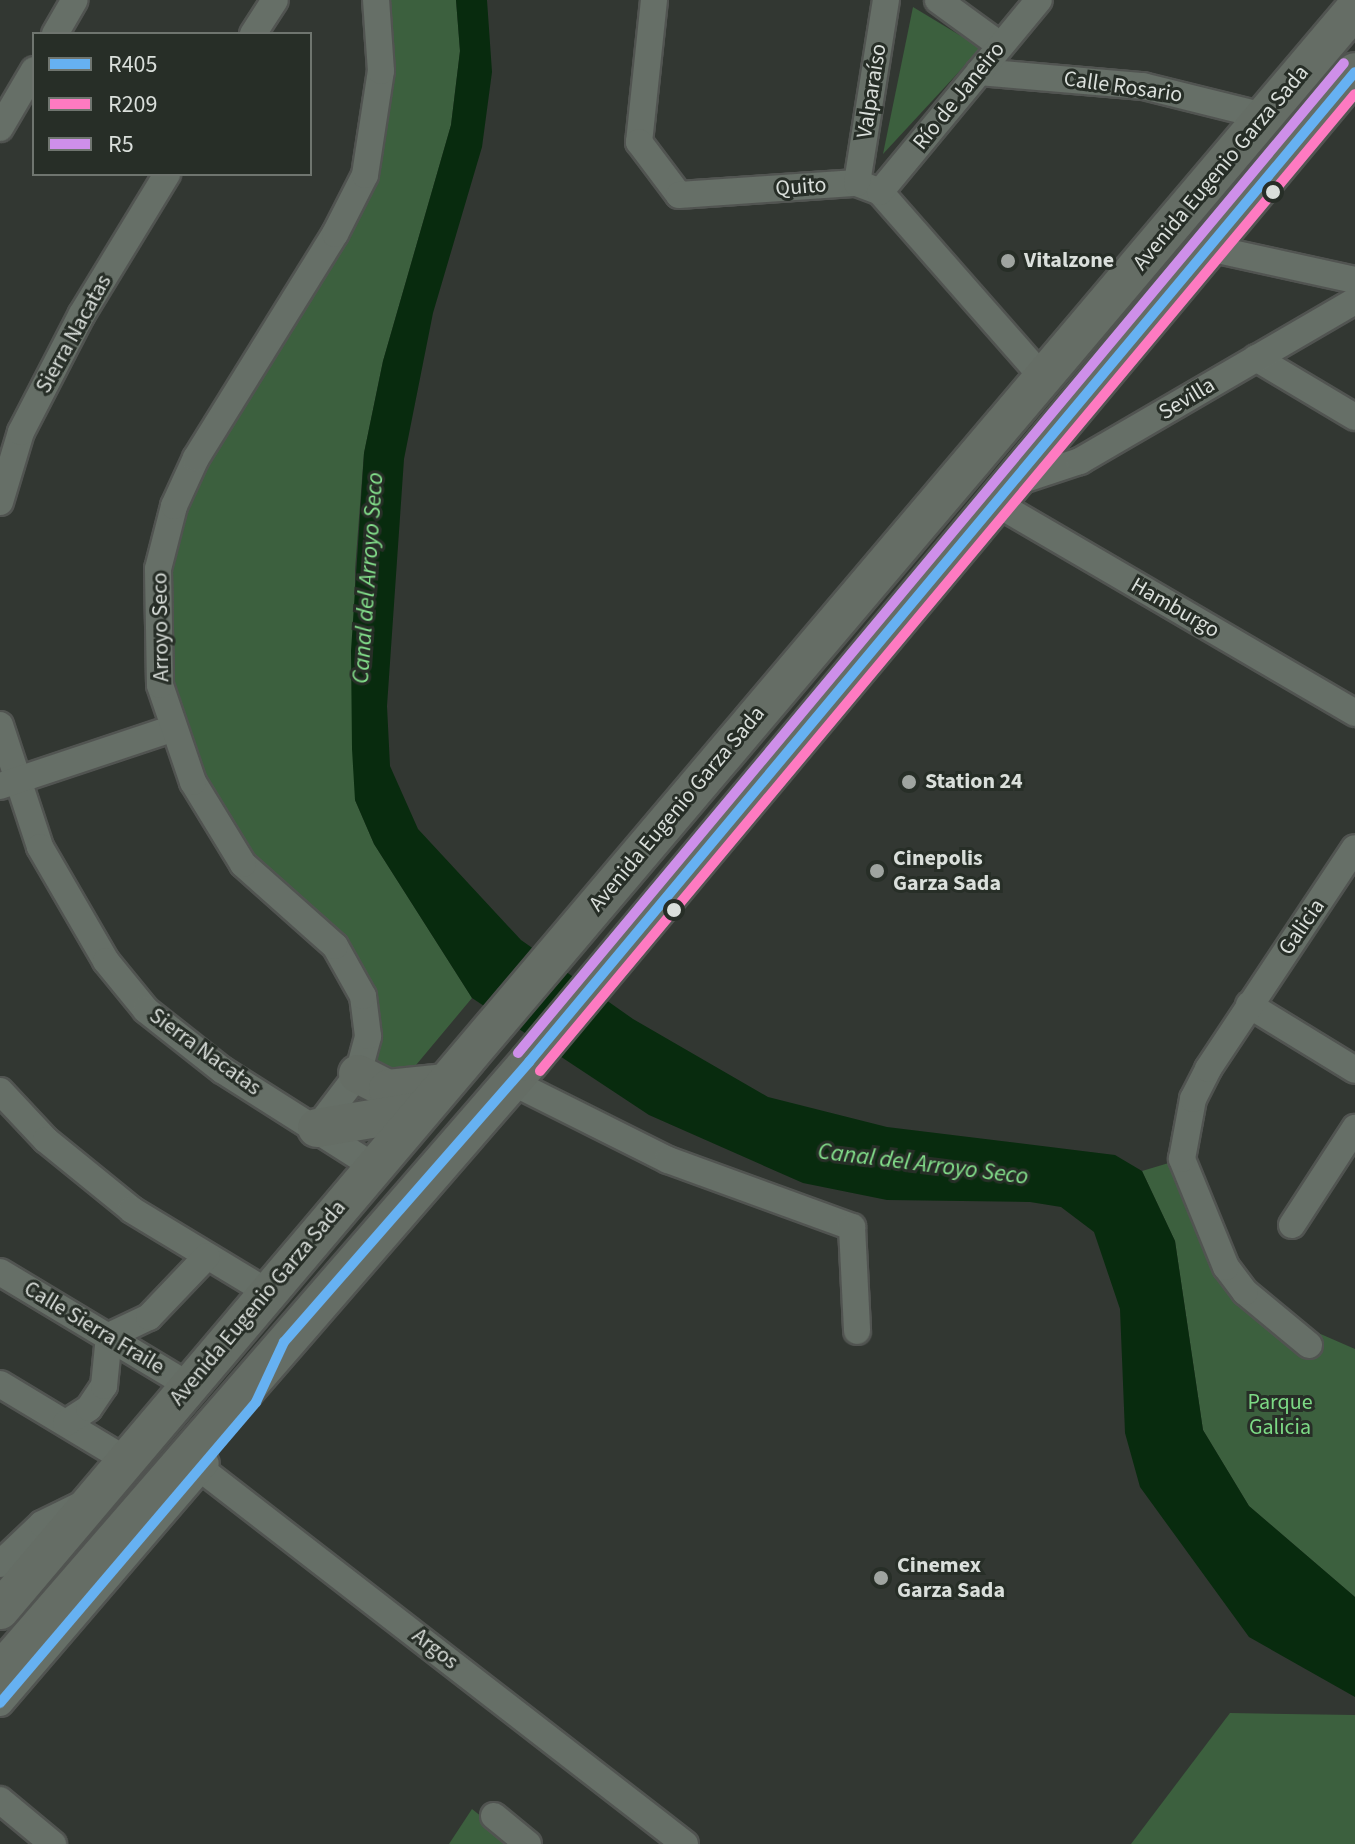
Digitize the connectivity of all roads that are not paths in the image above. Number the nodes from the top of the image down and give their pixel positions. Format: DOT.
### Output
graph roads {
  1 [pos="75,0"];
  2 [pos="275,0"];
  3 [pos="376,0"];
  4 [pos="654,0"];
  5 [pos="886,0"];
  6 [pos="938,0"];
  7 [pos="1039,0"];
  8 [pos="1355,9"];
  9 [pos="56,32"];
  10 [pos="254,32"];
  11 [pos="1000,45"];
  12 [pos="979,72"];
  13 [pos="1355,72"];
  14 [pos="32,73"];
  15 [pos="1264,116"];
  16 [pos="0,128"];
  17 [pos="166,176"];
  18 [pos="868,187"];
  19 [pos="1209,248"];
  20 [pos="1355,280"];
  21 [pos="1355,301"];
  22 [pos="1256,358"];
  23 [pos="1045,380"];
  24 [pos="1355,417"];
  25 [pos="1005,493"];
  26 [pos="0,502"];
  27 [pos="1355,713"];
  28 [pos="0,725"];
  29 [pos="171,729"];
  30 [pos="8,784"];
  31 [pos="1355,848"];
  32 [pos="1249,1005"];
  33 [pos="1355,1070"];
  34 [pos="521,1072"];
  35 [pos="358,1074"];
  36 [pos="0,1091"];
  37 [pos="432,1097"];
  38 [pos="317,1128"];
  39 [pos="1355,1128"];
  40 [pos="373,1166"];
  41 [pos="1292,1225"];
  42 [pos="207,1256"];
  43 [pos="0,1272"];
  44 [pos="266,1291"];
  45 [pos="857,1331"];
  46 [pos="109,1336"];
  47 [pos="1309,1345"];
  48 [pos="0,1384"];
  49 [pos="188,1385"];
  50 [pos="66,1423"];
  51 [pos="126,1460"];
  52 [pos="192,1462"];
  53 [pos="95,1499"];
  54 [pos="0,1564"];
  55 [pos="0,1610"];
  56 [pos="0,1672"];
  57 [pos="0,1703"];
  58 [pos="0,1800"];
  59 [pos="494,1816"];
  60 [pos="53,1844"];
  61 [pos="528,1844"];
  62 [pos="685,1844"];
  1 -- 9 [label="street"];
  2 -- 10 [label="street"];
  3 -- 29 [label="street, Arroyo Seco"];
  4 -- 18 [label="street, Quito"];
  5 -- 18 [label="street, Valparaíso"];
  6 -- 11 [label="street"];
  7 -- 11 [label="street, Río de Janeiro"];
  8 -- 15 [label="highway, Avenida Eugenio Garza Sada"];
  11 -- 12 [label="street, Río de Janeiro"];
  12 -- 15 [label="street, Calle Rosario"];
  12 -- 18 [label="street, Río de Janeiro"];
  13 -- 19 [label="highway, Avenida Eugenio Garza Sada"];
  14 -- 16 [label="street"];
  15 -- 23 [label="highway, Avenida Eugenio Garza Sada"];
  17 -- 26 [label="street, Sierra Nacatas"];
  18 -- 23 [label="street"];
  19 -- 20 [label="street"];
  19 -- 25 [label="highway, Avenida Eugenio Garza Sada"];
  21 -- 22 [label="street, Sevilla"];
  22 -- 24 [label="street"];
  22 -- 25 [label="street, Sevilla"];
  23 -- 37 [label="highway, Avenida Eugenio Garza Sada"];
  25 -- 27 [label="street, Hamburgo"];
  25 -- 34 [label="highway, Avenida Eugenio Garza Sada"];
  28 -- 30 [label="street, Sierra Nacatas"];
  29 -- 30 [label="street"];
  29 -- 35 [label="street, Arroyo Seco"];
  30 -- 38 [label="street, Sierra Nacatas"];
  31 -- 32 [label="street, Galicia"];
  32 -- 33 [label="street"];
  32 -- 47 [label="street, Galicia"];
  34 -- 45 [label="street"];
  34 -- 52 [label="highway, Avenida Eugenio Garza Sada"];
  35 -- 37 [label="highway"];
  35 -- 38 [label="street, Arroyo Seco"];
  36 -- 42 [label="street"];
  37 -- 38 [label="highway"];
  37 -- 40 [label="highway, Avenida Eugenio Garza Sada"];
  38 -- 40 [label="street, Sierra Nacatas"];
  39 -- 41 [label="street"];
  40 -- 44 [label="highway, Avenida Eugenio Garza Sada"];
  42 -- 44 [label="street"];
  42 -- 46 [label="street"];
  43 -- 46 [label="street, Calle Sierra Fraile"];
  44 -- 49 [label="highway, Avenida Eugenio Garza Sada"];
  46 -- 49 [label="street, Calle Sierra Fraile"];
  46 -- 50 [label="street"];
  48 -- 50 [label="street"];
  49 -- 51 [label="highway, Avenida Eugenio Garza Sada"];
  50 -- 51 [label="street"];
  51 -- 53 [label="highway, Avenida Eugenio Garza Sada"];
  52 -- 56 [label="highway, Avenida Eugenio Garza Sada"];
  52 -- 57 [label="street"];
  52 -- 62 [label="street, Argos"];
  53 -- 54 [label="street"];
  53 -- 55 [label="highway, Avenida Eugenio Garza Sada"];
  58 -- 60 [label="street"];
  59 -- 61 [label="street"];
}
